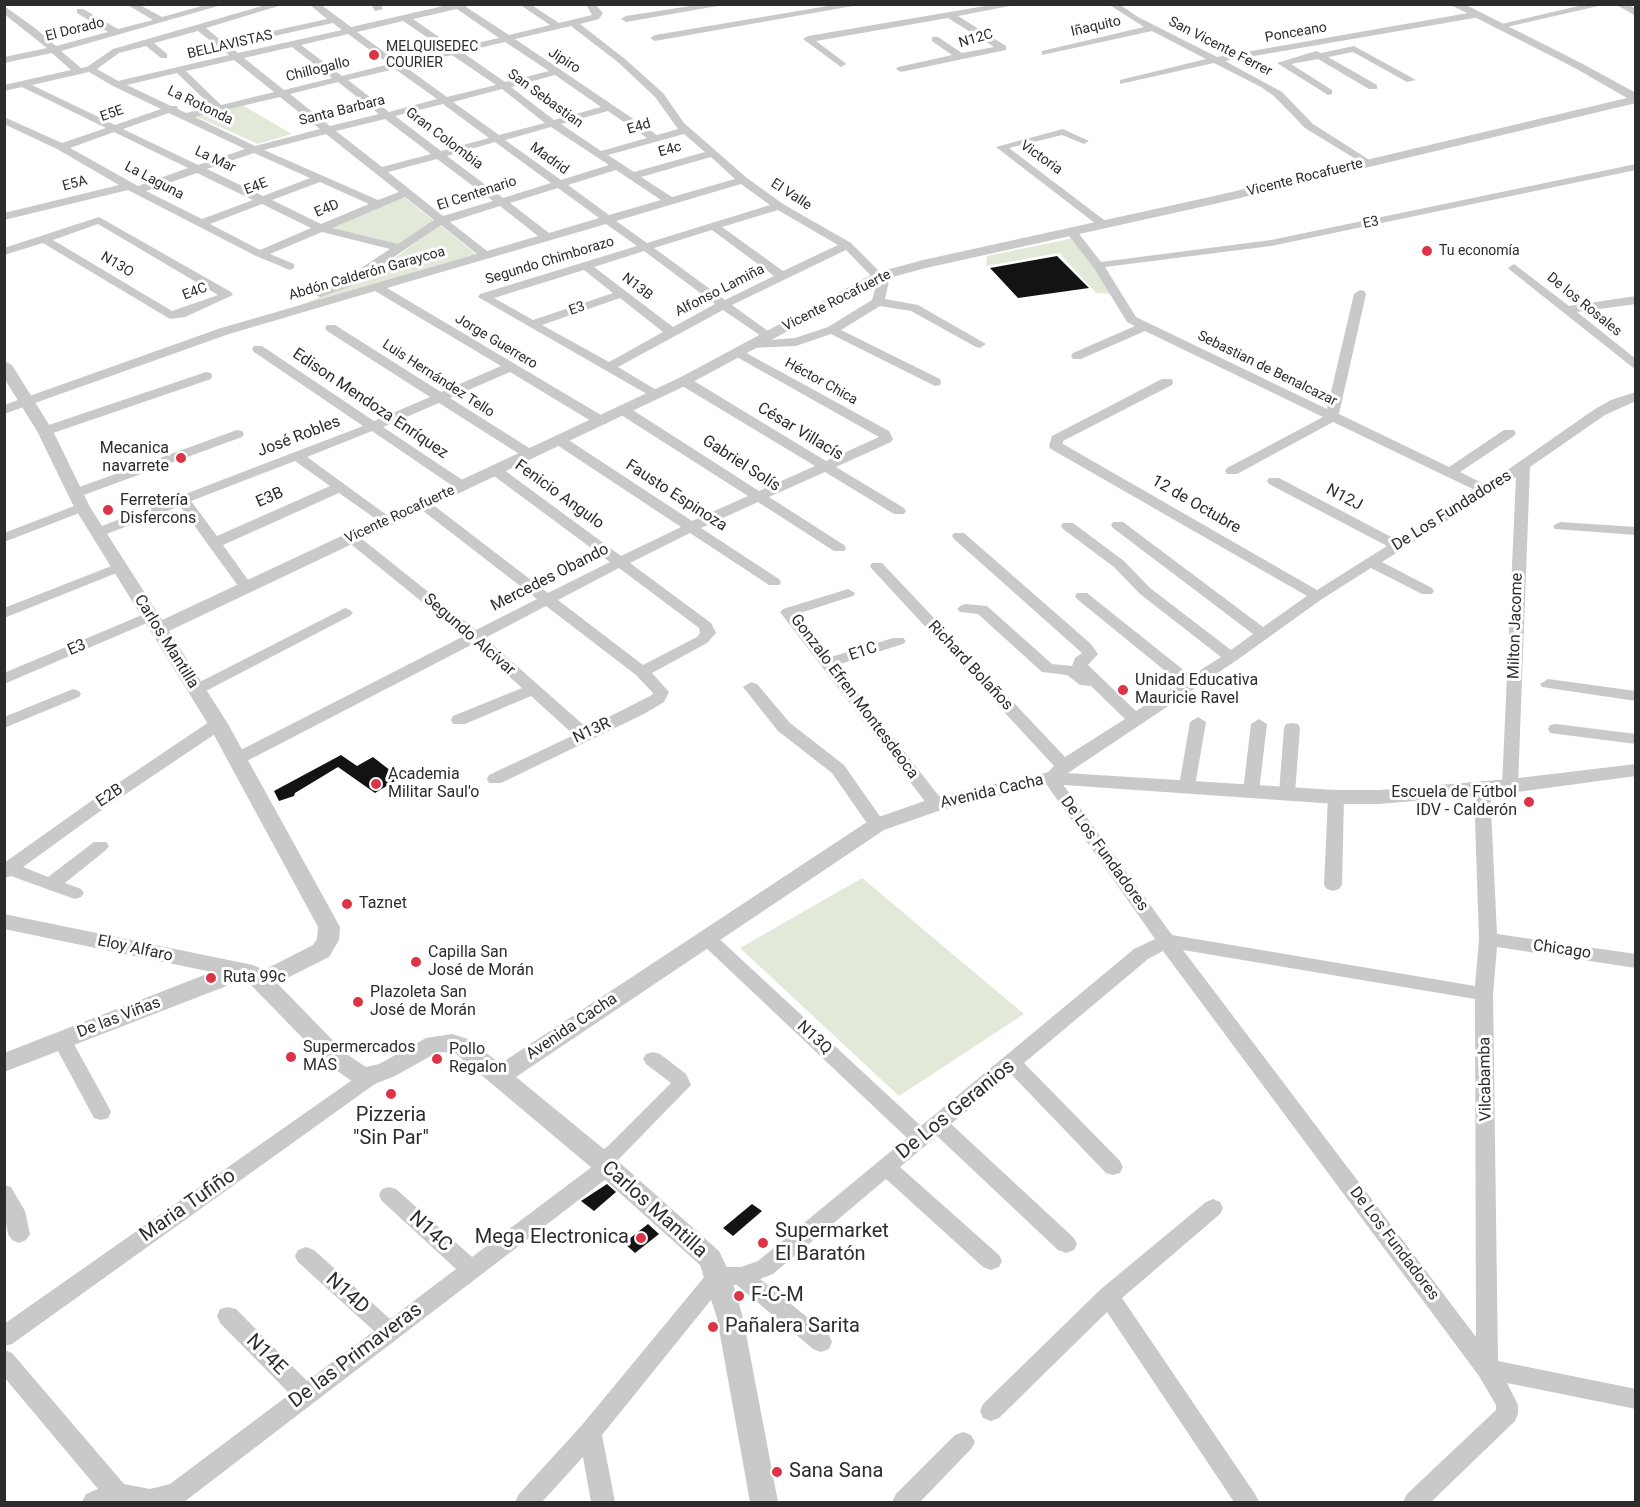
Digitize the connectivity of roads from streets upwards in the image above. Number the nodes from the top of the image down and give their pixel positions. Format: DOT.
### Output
graph roads {
  1 [pos="14,4"];
  2 [pos="130,4"];
  3 [pos="221,4"];
  4 [pos="281,4"];
  5 [pos="313,4"];
  6 [pos="523,4"];
  7 [pos="724,4"];
  8 [pos="798,4"];
  9 [pos="860,4"];
  10 [pos="1016,4"];
  11 [pos="1112,4"];
  12 [pos="1454,4"];
  13 [pos="1560,4"];
  14 [pos="1603,4"];
  15 [pos="1619,4"];
  16 [pos="462,5"];
  17 [pos="592,5"];
  18 [pos="204,6"];
  19 [pos="4,8"];
  20 [pos="80,11"];
  21 [pos="1573,11"];
  22 [pos="252,12"];
  23 [pos="810,13"];
  24 [pos="1635,13"];
  25 [pos="1474,15"];
  26 [pos="694,16"];
  27 [pos="951,16"];
  28 [pos="405,18"];
  29 [pos="261,19"];
  30 [pos="626,19"];
  31 [pos="334,20"];
  32 [pos="162,21"];
  33 [pos="573,22"];
  34 [pos="271,25"];
  35 [pos="557,26"];
  36 [pos="1498,26"];
  37 [pos="199,27"];
  38 [pos="1154,28"];
  39 [pos="348,31"];
  40 [pos="280,32"];
  41 [pos="117,33"];
  42 [pos="655,38"];
  43 [pos="505,39"];
  44 [pos="935,39"];
  45 [pos="147,42"];
  46 [pos="294,44"];
  47 [pos="221,45"];
  48 [pos="1303,45"];
  49 [pos="53,50"];
  50 [pos="453,51"];
  51 [pos="1045,53"];
  52 [pos="1319,55"];
  53 [pos="164,56"];
  54 [pos="236,57"];
  55 [pos="961,57"];
  56 [pos="5,59"];
  57 [pos="1214,60"];
  58 [pos="841,64"];
  59 [pos="395,66"];
  60 [pos="90,69"];
  61 [pos="901,69"];
  62 [pos="179,70"];
  63 [pos="78,71"];
  64 [pos="557,72"];
  65 [pos="339,78"];
  66 [pos="1411,80"];
  67 [pos="1124,82"];
  68 [pos="23,84"];
  69 [pos="117,84"];
  70 [pos="503,85"];
  71 [pos="1373,87"];
  72 [pos="4,88"];
  73 [pos="1328,92"];
  74 [pos="280,93"];
  75 [pos="1635,99"];
  76 [pos="444,102"];
  77 [pos="172,108"];
  78 [pos="219,108"];
  79 [pos="609,108"];
  80 [pos="388,115"];
  81 [pos="187,116"];
  82 [pos="4,120"];
  83 [pos="553,124"];
  84 [pos="114,129"];
  85 [pos="326,130"];
  86 [pos="686,130"];
  87 [pos="654,138"];
  88 [pos="495,139"];
  89 [pos="1084,141"];
  90 [pos="61,147"];
  91 [pos="254,149"];
  92 [pos="714,153"];
  93 [pos="440,154"];
  94 [pos="600,154"];
  95 [pos="1367,163"];
  96 [pos="618,166"];
  97 [pos="1635,167"];
  98 [pos="196,168"];
  99 [pos="380,171"];
  100 [pos="633,176"];
  101 [pos="321,178"];
  102 [pos="743,180"];
  103 [pos="559,185"];
  104 [pos="133,188"];
  105 [pos="405,193"];
  106 [pos="263,200"];
  107 [pos="502,201"];
  108 [pos="670,201"];
  109 [pos="377,204"];
  110 [pos="778,206"];
  111 [pos="4,219"];
  112 [pos="606,219"];
  113 [pos="440,221"];
  114 [pos="202,223"];
  115 [pos="1104,225"];
  116 [pos="713,226"];
  117 [pos="320,228"];
  118 [pos="1072,232"];
  119 [pos="547,237"];
  120 [pos="44,239"];
  121 [pos="847,246"];
  122 [pos="400,248"];
  123 [pos="645,248"];
  124 [pos="4,252"];
  125 [pos="260,254"];
  126 [pos="485,255"];
  127 [pos="1105,264"];
  128 [pos="290,266"];
  129 [pos="586,266"];
  130 [pos="1514,268"];
  131 [pos="782,276"];
  132 [pos="880,276"];
  133 [pos="377,287"];
  134 [pos="621,294"];
  135 [pos="1360,294"];
  136 [pos="1635,300"];
  137 [pos="878,302"];
  138 [pos="723,305"];
  139 [pos="1567,310"];
  140 [pos="175,316"];
  141 [pos="532,324"];
  142 [pos="1145,326"];
  143 [pos="332,328"];
  144 [pos="225,330"];
  145 [pos="831,330"];
  146 [pos="670,333"];
  147 [pos="761,341"];
  148 [pos="980,344"];
  149 [pos="258,349"];
  150 [pos="739,353"];
  151 [pos="1077,356"];
  152 [pos="4,365"];
  153 [pos="1635,366"];
  154 [pos="510,367"];
  155 [pos="608,367"];
  156 [pos="206,376"];
  157 [pos="684,381"];
  158 [pos="935,382"];
  159 [pos="1167,382"];
  160 [pos="657,394"];
  161 [pos="1635,396"];
  162 [pos="440,398"];
  163 [pos="27,402"];
  164 [pos="4,410"];
  165 [pos="624,410"];
  166 [pos="1332,417"];
  167 [pos="601,421"];
  168 [pos="374,426"];
  169 [pos="45,431"];
  170 [pos="237,434"];
  171 [pos="1509,434"];
  172 [pos="886,439"];
  173 [pos="559,440"];
  174 [pos="529,454"];
  175 [pos="297,456"];
  176 [pos="1523,466"];
  177 [pos="826,468"];
  178 [pos="495,470"];
  179 [pos="1232,471"];
  180 [pos="1449,472"];
  181 [pos="1274,481"];
  182 [pos="462,486"];
  183 [pos="340,487"];
  184 [pos="1490,488"];
  185 [pos="1522,495"];
  186 [pos="758,496"];
  187 [pos="79,500"];
  188 [pos="183,500"];
  189 [pos="423,504"];
  190 [pos="899,511"];
  191 [pos="388,521"];
  192 [pos="1118,525"];
  193 [pos="1068,526"];
  194 [pos="1560,526"];
  195 [pos="691,527"];
  196 [pos="1635,531"];
  197 [pos="99,532"];
  198 [pos="959,536"];
  199 [pos="4,538"];
  200 [pos="352,538"];
  201 [pos="214,543"];
  202 [pos="1396,546"];
  203 [pos="839,548"];
  204 [pos="620,562"];
  205 [pos="1370,562"];
  206 [pos="877,566"];
  207 [pos="119,567"];
  208 [pos="774,582"];
  209 [pos="246,587"];
  210 [pos="1427,591"];
  211 [pos="848,593"];
  212 [pos="1082,596"];
  213 [pos="1317,596"];
  214 [pos="547,598"];
  215 [pos="965,609"];
  216 [pos="345,613"];
  217 [pos="4,614"];
  218 [pos="154,623"];
  219 [pos="1263,634"];
  220 [pos="475,637"];
  221 [pos="898,641"];
  222 [pos="1231,657"];
  223 [pos="829,663"];
  224 [pos="642,672"];
  225 [pos="4,679"];
  226 [pos="1191,684"];
  227 [pos="1548,684"];
  228 [pos="751,687"];
  229 [pos="196,690"];
  230 [pos="532,690"];
  231 [pos="73,694"];
  232 [pos="1635,696"];
  233 [pos="459,720"];
  234 [pos="1134,722"];
  235 [pos="1197,722"];
  236 [pos="4,723"];
  237 [pos="218,724"];
  238 [pos="1259,724"];
  239 [pos="1292,728"];
  240 [pos="1556,729"];
  241 [pos="584,735"];
  242 [pos="1635,739"];
  243 [pos="237,759"];
  244 [pos="1635,770"];
  245 [pos="1057,772"];
  246 [pos="495,779"];
  247 [pos="1187,786"];
  248 [pos="1510,786"];
  249 [pos="1482,789"];
  250 [pos="1251,791"];
  251 [pos="1287,793"];
  252 [pos="1336,798"];
  253 [pos="936,804"];
  254 [pos="878,825"];
  255 [pos="100,846"];
  256 [pos="7,869"];
  257 [pos="51,884"];
  258 [pos="1333,885"];
  259 [pos="75,893"];
  260 [pos="4,921"];
  261 [pos="707,938"];
  262 [pos="1488,939"];
  263 [pos="1166,941"];
  264 [pos="1635,961"];
  265 [pos="232,970"];
  266 [pos="262,981"];
  267 [pos="1484,994"];
  268 [pos="62,1040"];
  269 [pos="653,1059"];
  270 [pos="4,1062"];
  271 [pos="1012,1064"];
  272 [pos="372,1076"];
  273 [pos="498,1077"];
  274 [pos="101,1112"];
  275 [pos="939,1125"];
  276 [pos="920,1138"];
  277 [pos="604,1164"];
  278 [pos="886,1167"];
  279 [pos="1113,1167"];
  280 [pos="4,1193"];
  281 [pos="389,1195"];
  282 [pos="1213,1208"];
  283 [pos="19,1234"];
  284 [pos="1066,1244"];
  285 [pos="306,1256"];
  286 [pos="991,1261"];
  287 [pos="471,1270"];
  288 [pos="730,1276"];
  289 [pos="1109,1296"];
  290 [pos="228,1316"];
  291 [pos="389,1331"];
  292 [pos="4,1337"];
  293 [pos="821,1342"];
  294 [pos="4,1360"];
  295 [pos="1488,1369"];
  296 [pos="305,1394"];
  297 [pos="1635,1399"];
  298 [pos="991,1411"];
  299 [pos="590,1432"];
  300 [pos="963,1442"];
  301 [pos="116,1492"];
  302 [pos="94,1503"];
  303 [pos="527,1503"];
  304 [pos="603,1503"];
  305 [pos="764,1503"];
  306 [pos="904,1503"];
  307 [pos="1247,1503"];
  308 [pos="1415,1503"];
  1 -- 19 [label="street"];
  2 -- 32 [label="street"];
  3 -- 18 [label="street, El Dorado"];
  4 -- 22 [label="street"];
  5 -- 31 [label="street, Madrid"];
  6 -- 35 [label="street"];
  7 -- 26 [label="street"];
  8 -- 23 [label="street"];
  9 -- 23 [label="street"];
  10 -- 27 [label="street"];
  11 -- 38 [label="street, San Vicente Ferrer"];
  12 -- 25 [label="street"];
  13 -- 21 [label="street"];
  14 -- 21 [label="street"];
  15 -- 24 [label="street"];
  16 -- 28 [label="street, BELLAVISTAS"];
  16 -- 43 [label="street, Jipiro"];
  17 -- 33 [label="street, Chillogallo"];
  18 -- 32 [label="street, El Dorado"];
  19 -- 49 [label="street"];
  20 -- 41 [label="street"];
  21 -- 36 [label="street"];
  22 -- 29 [label="street"];
  22 -- 37 [label="street"];
  23 -- 26 [label="street"];
  25 -- 36 [label="street"];
  25 -- 48 [label="street, Ponceano"];
  26 -- 30 [label="street"];
  26 -- 42 [label="street"];
  27 -- 55 [label="street, N12C"];
  27 -- 58 [label="street"];
  28 -- 39 [label="street, BELLAVISTAS"];
  28 -- 50 [label="street, San Sebastian"];
  31 -- 39 [label="street, Madrid"];
  31 -- 40 [label="street"];
  32 -- 41 [label="street, El Dorado"];
  33 -- 35 [label="street, Chillogallo"];
  33 -- 86 [label="street, El Valle"];
  34 -- 40 [label="street"];
  35 -- 43 [label="street, Chillogallo"];
  36 -- 75 [label="street"];
  37 -- 45 [label="street"];
  37 -- 47 [label="street"];
  38 -- 51 [label="street, Iñaquito"];
  38 -- 57 [label="street, San Vicente Ferrer"];
  39 -- 46 [label="street, BELLAVISTAS"];
  39 -- 59 [label="street, Madrid"];
  40 -- 47 [label="street"];
  41 -- 49 [label="street, El Dorado"];
  43 -- 50 [label="street, Chillogallo"];
  43 -- 64 [label="street, Jipiro"];
  44 -- 55 [label="street"];
  45 -- 53 [label="street"];
  45 -- 60 [label="street"];
  46 -- 54 [label="street, BELLAVISTAS"];
  46 -- 65 [label="street, Gran Colombia"];
  47 -- 54 [label="street"];
  48 -- 52 [label="street"];
  48 -- 57 [label="street, Ponceano"];
  49 -- 56 [label="street, El Dorado"];
  49 -- 63 [label="street"];
  50 -- 59 [label="street, Chillogallo"];
  50 -- 70 [label="street, San Sebastian"];
  52 -- 66 [label="street"];
  52 -- 71 [label="street"];
  52 -- 73 [label="street"];
  54 -- 62 [label="street, BELLAVISTAS"];
  54 -- 74 [label="street"];
  55 -- 61 [label="street, N12C"];
  57 -- 67 [label="street, Ponceano"];
  57 -- 95 [label="street, San Vicente Ferrer"];
  59 -- 65 [label="street, Chillogallo"];
  59 -- 76 [label="street, Madrid"];
  60 -- 63 [label="street"];
  60 -- 69 [label="street, La Rotonda"];
  62 -- 69 [label="street, BELLAVISTAS"];
  62 -- 78 [label="street"];
  63 -- 68 [label="street"];
  64 -- 70 [label="street, Santa Barbara"];
  64 -- 79 [label="street, Jipiro"];
  65 -- 74 [label="street, Chillogallo"];
  65 -- 80 [label="street, Gran Colombia"];
  68 -- 72 [label="street"];
  68 -- 84 [label="street, La Mar"];
  69 -- 77 [label="street, La Rotonda"];
  70 -- 76 [label="street, Santa Barbara"];
  70 -- 83 [label="street, San Sebastian"];
  74 -- 78 [label="street, Chillogallo"];
  74 -- 85 [label="street"];
  75 -- 95 [label="street, Vicente Rocafuerte"];
  76 -- 80 [label="street, Santa Barbara"];
  76 -- 88 [label="street, Madrid"];
  77 -- 81 [label="street, La Rotonda"];
  77 -- 84 [label="street, E5E"];
  78 -- 81 [label="street, Chillogallo"];
  79 -- 83 [label="street"];
  79 -- 87 [label="street, Jipiro"];
  80 -- 85 [label="street, Santa Barbara"];
  80 -- 93 [label="street, Gran Colombia"];
  81 -- 91 [label="street, La Rotonda"];
  82 -- 90 [label="street, La Laguna"];
  83 -- 88 [label="street"];
  83 -- 94 [label="street, San Sebastian"];
  84 -- 90 [label="street, E5E"];
  84 -- 98 [label="street, La Mar"];
  85 -- 91 [label="street, Santa Barbara"];
  85 -- 99 [label="street"];
  86 -- 87 [label="street, E4d"];
  86 -- 92 [label="street, El Valle"];
  87 -- 94 [label="street, E4d"];
  88 -- 93 [label="street"];
  88 -- 103 [label="street, Madrid"];
  89 -- 115 [label="street, Victoria"];
  90 -- 104 [label="street, La Laguna"];
  91 -- 98 [label="street, Santa Barbara"];
  91 -- 101 [label="street, La Rotonda"];
  92 -- 100 [label="street, E4c"];
  92 -- 102 [label="street, El Valle"];
  93 -- 99 [label="street"];
  93 -- 107 [label="street, Gran Colombia"];
  94 -- 96 [label="street, San Sebastian"];
  95 -- 115 [label="street, Vicente Rocafuerte"];
  96 -- 100 [label="street, San Sebastian"];
  96 -- 103 [label="street, El Centenario"];
  97 -- 127 [label="street, E3"];
  98 -- 104 [label="street, Santa Barbara"];
  98 -- 106 [label="street, La Mar"];
  99 -- 105 [label="street"];
  100 -- 108 [label="street, San Sebastian"];
  101 -- 106 [label="street, E4E"];
  101 -- 109 [label="street, La Rotonda"];
  102 -- 108 [label="street, Abdón Calderón Garaycoa"];
  102 -- 110 [label="street, El Valle"];
  103 -- 107 [label="street, El Centenario"];
  103 -- 112 [label="street, Madrid"];
  104 -- 111 [label="street, E5A"];
  104 -- 114 [label="street, La Laguna"];
  105 -- 109 [label="street, E4D"];
  105 -- 113 [label="street"];
  106 -- 114 [label="street, E4E"];
  106 -- 117 [label="street, La Mar"];
  107 -- 113 [label="street, El Centenario"];
  107 -- 119 [label="street, Gran Colombia"];
  108 -- 112 [label="street, Abdón Calderón Garaycoa"];
  109 -- 117 [label="street, E4D"];
  110 -- 116 [label="street, Segundo Chimborazo"];
  110 -- 121 [label="street, El Valle"];
  112 -- 119 [label="street, Abdón Calderón Garaycoa"];
  112 -- 123 [label="street, Madrid"];
  113 -- 122 [label="street, El Centenario"];
  113 -- 126 [label="street"];
  114 -- 125 [label="street, La Laguna"];
  115 -- 118 [label="street, Vicente Rocafuerte"];
  116 -- 123 [label="street, Segundo Chimborazo"];
  116 -- 131 [label="street"];
  117 -- 122 [label="street, La Mar"];
  117 -- 125 [label="street, E4D"];
  118 -- 132 [label="street, Vicente Rocafuerte"];
  118 -- 142 [label="street, Sebastian de Benalcazar"];
  119 -- 126 [label="street, Abdón Calderón Garaycoa"];
  120 -- 124 [label="street"];
  120 -- 140 [label="street, N13O"];
  120 -- 140 [label="street, E4C"];
  121 -- 131 [label="street, Alfonso Lamiña"];
  121 -- 132 [label="street, El Valle"];
  122 -- 144 [label="street, El Centenario"];
  123 -- 129 [label="street, Segundo Chimborazo"];
  123 -- 138 [label="street, Madrid"];
  125 -- 128 [label="street, La Laguna"];
  126 -- 133 [label="street, Abdón Calderón Garaycoa"];
  129 -- 134 [label="street, N13B"];
  129 -- 141 [label="street, Segundo Chimborazo"];
  130 -- 139 [label="street, De los Rosales"];
  131 -- 138 [label="street, Alfonso Lamiña"];
  132 -- 137 [label="street"];
  132 -- 147 [label="street, Vicente Rocafuerte"];
  133 -- 144 [label="street, Abdón Calderón Garaycoa"];
  133 -- 154 [label="street, Jorge Guerrero"];
  134 -- 141 [label="street, E3"];
  134 -- 146 [label="street, N13B"];
  135 -- 166 [label="street"];
  136 -- 139 [label="street"];
  137 -- 145 [label="street"];
  137 -- 148 [label="street"];
  138 -- 146 [label="street, Alfonso Lamiña"];
  138 -- 147 [label="street, Madrid"];
  139 -- 153 [label="street, De los Rosales"];
  141 -- 155 [label="street, Segundo Chimborazo"];
  142 -- 151 [label="street"];
  142 -- 166 [label="street, Sebastian de Benalcazar"];
  143 -- 162 [label="street, Luis Hernández Tello"];
  144 -- 163 [label="street, Abdón Calderón Garaycoa"];
  145 -- 147 [label="street"];
  145 -- 158 [label="street"];
  146 -- 155 [label="street, Alfonso Lamiña"];
  147 -- 150 [label="street, Vicente Rocafuerte"];
  149 -- 168 [label="street, Edison Mendoza Enríquez"];
  150 -- 157 [label="street, Vicente Rocafuerte"];
  150 -- 172 [label="street, Héctor Chica"];
  152 -- 163 [label="street, Carlos Mantilla"];
  154 -- 162 [label="street, José Robles"];
  154 -- 167 [label="street, Jorge Guerrero"];
  155 -- 160 [label="street, Segundo Chimborazo"];
  156 -- 169 [label="street"];
  157 -- 160 [label="street, Vicente Rocafuerte"];
  157 -- 177 [label="street, César Villacís"];
  159 -- 213 [label="street, 12 de Octubre"];
  160 -- 165 [label="street, Vicente Rocafuerte"];
  161 -- 176 [label="street, De Los Fundadores"];
  162 -- 168 [label="street, José Robles"];
  162 -- 174 [label="street, Luis Hernández Tello"];
  163 -- 164 [label="street, Abdón Calderón Garaycoa"];
  163 -- 169 [label="street, Carlos Mantilla"];
  165 -- 167 [label="street, Vicente Rocafuerte"];
  165 -- 186 [label="street, Gabriel Solís"];
  166 -- 179 [label="street"];
  166 -- 180 [label="street, Sebastian de Benalcazar"];
  167 -- 173 [label="street, Vicente Rocafuerte"];
  168 -- 175 [label="street, José Robles"];
  168 -- 182 [label="street, Edison Mendoza Enríquez"];
  169 -- 187 [label="street, Carlos Mantilla"];
  170 -- 187 [label="street"];
  171 -- 180 [label="street"];
  172 -- 177 [label="street, Mercedes Obando"];
  173 -- 174 [label="street, Vicente Rocafuerte"];
  173 -- 195 [label="street, Fausto Espinoza"];
  174 -- 178 [label="street, Vicente Rocafuerte"];
  175 -- 183 [label="street"];
  175 -- 188 [label="street, José Robles"];
  176 -- 184 [label="street, De Los Fundadores"];
  176 -- 185 [label="street, Milton Jacome"];
  177 -- 186 [label="street, Mercedes Obando"];
  177 -- 190 [label="street, César Villacís"];
  178 -- 182 [label="street, Vicente Rocafuerte"];
  178 -- 204 [label="street, Fenicio Angulo"];
  180 -- 184 [label="street, Sebastian de Benalcazar"];
  181 -- 202 [label="street, N12J"];
  182 -- 189 [label="street, Vicente Rocafuerte"];
  183 -- 191 [label="street"];
  183 -- 201 [label="street, E3B"];
  184 -- 185 [label="street, Sebastian de Benalcazar"];
  184 -- 202 [label="street, De Los Fundadores"];
  185 -- 248 [label="street, Milton Jacome"];
  186 -- 195 [label="street, Mercedes Obando"];
  186 -- 203 [label="street, Gabriel Solís"];
  187 -- 197 [label="street, Carlos Mantilla"];
  187 -- 199 [label="street"];
  188 -- 197 [label="street, José Robles"];
  188 -- 201 [label="street"];
  189 -- 191 [label="street, Vicente Rocafuerte"];
  189 -- 214 [label="street"];
  191 -- 200 [label="street, Vicente Rocafuerte"];
  192 -- 219 [label="street"];
  193 -- 222 [label="street"];
  194 -- 196 [label="street"];
  195 -- 204 [label="street, Mercedes Obando"];
  195 -- 208 [label="street, Fausto Espinoza"];
  197 -- 207 [label="street, Carlos Mantilla"];
  198 -- 234 [label="street"];
  200 -- 209 [label="street, Vicente Rocafuerte"];
  200 -- 220 [label="street, Segundo Alcívar"];
  201 -- 209 [label="street"];
  202 -- 205 [label="street, De Los Fundadores"];
  204 -- 214 [label="street, Mercedes Obando"];
  204 -- 224 [label="street, Fenicio Angulo"];
  205 -- 210 [label="street"];
  205 -- 213 [label="street, De Los Fundadores"];
  206 -- 245 [label="street, Richard Bolaños"];
  207 -- 217 [label="street"];
  207 -- 218 [label="street, Carlos Mantilla"];
  209 -- 218 [label="street, Vicente Rocafuerte"];
  211 -- 223 [label="street, Gonzalo Efren Montesdeoca"];
  212 -- 226 [label="street"];
  213 -- 219 [label="street, De Los Fundadores"];
  214 -- 220 [label="street, Mercedes Obando"];
  214 -- 224 [label="street"];
  215 -- 234 [label="street"];
  216 -- 229 [label="street"];
  218 -- 225 [label="street, E3"];
  218 -- 229 [label="street, Carlos Mantilla"];
  219 -- 222 [label="street, De Los Fundadores"];
  220 -- 230 [label="street, Segundo Alcívar"];
  220 -- 243 [label="street, Mercedes Obando"];
  221 -- 223 [label="street, E1C"];
  222 -- 226 [label="street, De Los Fundadores"];
  223 -- 253 [label="street, Gonzalo Efren Montesdeoca"];
  224 -- 241 [label="street, N13R"];
  226 -- 234 [label="street, De Los Fundadores"];
  227 -- 232 [label="street"];
  228 -- 254 [label="street"];
  229 -- 237 [label="street, Carlos Mantilla"];
  230 -- 233 [label="street"];
  230 -- 241 [label="street, Segundo Alcívar"];
  231 -- 236 [label="street"];
  234 -- 245 [label="street, De Los Fundadores"];
  235 -- 247 [label="street"];
  237 -- 243 [label="street, Carlos Mantilla"];
  237 -- 256 [label="street, E2B"];
  238 -- 250 [label="street"];
  239 -- 251 [label="street"];
  240 -- 242 [label="street"];
  241 -- 246 [label="street, N13R"];
  243 -- 266 [label="street, Carlos Mantilla"];
  244 -- 248 [label="street, Avenida Cacha"];
  245 -- 247 [label="street, Avenida Cacha"];
  245 -- 253 [label="street, Avenida Cacha"];
  245 -- 263 [label="street, De Los Fundadores"];
  247 -- 250 [label="street, Avenida Cacha"];
  248 -- 249 [label="street, Avenida Cacha"];
  249 -- 252 [label="street, Avenida Cacha"];
  249 -- 262 [label="street, Vilcabamba"];
  250 -- 251 [label="street, Avenida Cacha"];
  251 -- 252 [label="street, Avenida Cacha"];
  252 -- 258 [label="street"];
  253 -- 254 [label="street, Avenida Cacha"];
  254 -- 261 [label="street, Avenida Cacha"];
  255 -- 257 [label="street"];
  256 -- 257 [label="street"];
  257 -- 259 [label="street"];
  260 -- 265 [label="street, Eloy Alfaro"];
  261 -- 273 [label="street, Avenida Cacha"];
  261 -- 276 [label="street, N13Q"];
  262 -- 264 [label="street, Chicago"];
  262 -- 267 [label="street, Vilcabamba"];
  263 -- 267 [label="street"];
  263 -- 271 [label="street, De Los Geranios"];
  263 -- 295 [label="street, De Los Fundadores"];
  265 -- 266 [label="street, Eloy Alfaro"];
  265 -- 268 [label="street, De las Viñas"];
  266 -- 272 [label="street"];
  267 -- 295 [label="street, Vilcabamba"];
  268 -- 270 [label="street, De las Viñas"];
  268 -- 274 [label="street"];
  269 -- 277 [label="street, De las Primaveras"];
  271 -- 275 [label="street, De Los Geranios"];
  271 -- 279 [label="street"];
  272 -- 273 [label="street, Carlos Mantilla"];
  272 -- 292 [label="street, Maria Tufiño"];
  273 -- 277 [label="street, Carlos Mantilla"];
  275 -- 276 [label="street, De Los Geranios"];
  275 -- 284 [label="street"];
  276 -- 278 [label="street, De Los Geranios"];
  277 -- 287 [label="street, De las Primaveras"];
  277 -- 288 [label="street, Carlos Mantilla"];
  278 -- 286 [label="street"];
  278 -- 288 [label="street, De Los Geranios"];
  280 -- 283 [label="street"];
  281 -- 287 [label="street, N14C"];
  282 -- 289 [label="street"];
  285 -- 291 [label="street, N14D"];
  287 -- 291 [label="street, De las Primaveras"];
  288 -- 293 [label="street"];
  288 -- 299 [label="street, De Los Geranios"];
  288 -- 305 [label="street, Carlos Mantilla"];
  289 -- 298 [label="street"];
  289 -- 307 [label="street"];
  290 -- 296 [label="street, N14E"];
  291 -- 296 [label="street, De las Primaveras"];
  294 -- 301 [label="street"];
  295 -- 297 [label="street"];
  295 -- 308 [label="street, De Los Fundadores"];
  296 -- 301 [label="street, De las Primaveras"];
  299 -- 303 [label="street, De Los Geranios"];
  299 -- 304 [label="street"];
  300 -- 306 [label="street"];
  301 -- 302 [label="street"];
}
